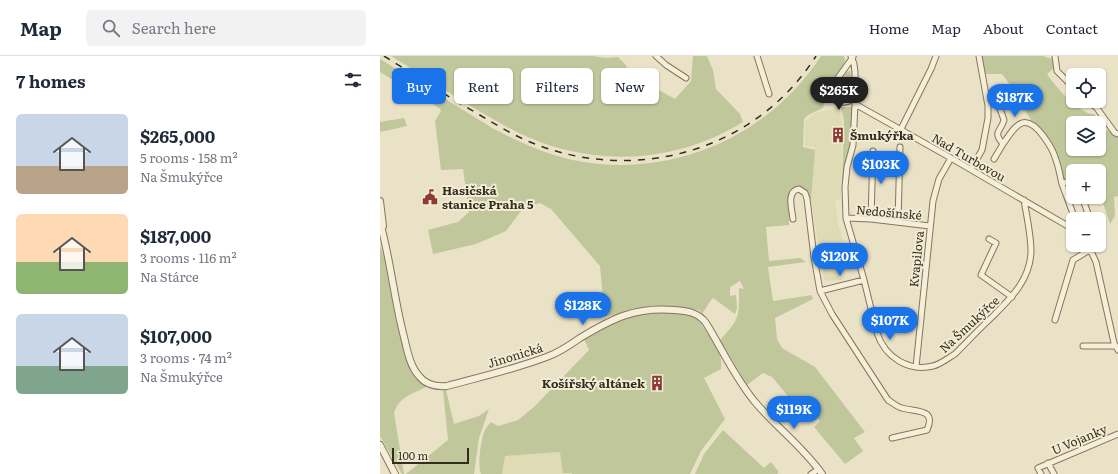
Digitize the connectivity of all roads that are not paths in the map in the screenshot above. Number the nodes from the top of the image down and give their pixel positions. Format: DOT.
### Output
graph roads {
  1 [pos="656,56"];
  2 [pos="757,56"];
  3 [pos="852,56"];
  4 [pos="936,56"];
  5 [pos="979,56"];
  6 [pos="1055,56"];
  7 [pos="686,78"];
  8 [pos="1066,80"];
  9 [pos="994,92"];
  10 [pos="769,94"];
  11 [pos="854,102"];
  12 [pos="1097,108"];
  13 [pos="901,129"];
  14 [pos="1118,134"];
  15 [pos="1003,144"];
  16 [pos="900,147"];
  17 [pos="873,151"];
  18 [pos="951,158"];
  19 [pos="994,159"];
  20 [pos="970,169"];
  21 [pos="1066,182"];
  22 [pos="1062,184"];
  23 [pos="1024,200"];
  24 [pos="380,201"];
  25 [pos="1072,212"];
  26 [pos="846,218"];
  27 [pos="793,219"];
  28 [pos="871,219"];
  29 [pos="380,222"];
  30 [pos="898,222"];
  31 [pos="1066,225"];
  32 [pos="930,226"];
  33 [pos="383,233"];
  34 [pos="989,239"];
  35 [pos="1083,252"];
  36 [pos="1091,252"];
  37 [pos="864,280"];
  38 [pos="820,291"];
  39 [pos="1012,297"];
  40 [pos="1055,320"];
  41 [pos="1083,346"];
  42 [pos="1117,348"];
  43 [pos="916,367"];
  44 [pos="1118,434"];
  45 [pos="892,438"];
  46 [pos="380,445"];
  47 [pos="1048,463"];
  48 [pos="820,472"];
  49 [pos="396,474"];
  50 [pos="811,474"];
  51 [pos="1041,474"];
  52 [pos="1054,474"];
  1 -- 7 [label="street"];
  2 -- 10 [label="street"];
  3 -- 11 [label="street, Na Šmukýřce"];
  3 -- 11 [label="street, Na Šmukýřce"];
  4 -- 13 [label="street"];
  5 -- 20 [label="street"];
  6 -- 8 [label="street"];
  9 -- 15 [label="street"];
  11 -- 13 [label="street, Nad Turbovou"];
  11 -- 26 [label="street, Na Šmukýřce"];
  12 -- 14 [label="street"];
  13 -- 18 [label="street, Nad Turbovou"];
  15 -- 19 [label="street"];
  15 -- 22 [label="street"];
  16 -- 30 [label="street"];
  17 -- 28 [label="street"];
  18 -- 20 [label="street, Nad Turbovou"];
  18 -- 32 [label="street, Kvapilova"];
  20 -- 23 [label="street, Nad Turbovou"];
  21 -- 22 [label="street"];
  22 -- 25 [label="street"];
  23 -- 31 [label="street, Nad Turbovou"];
  23 -- 39 [label="street, Na Šmukýřce"];
  24 -- 33 [label="street, Jinonická"];
  26 -- 28 [label="street, Nedošínské"];
  26 -- 37 [label="street, Na Šmukýřce"];
  27 -- 38 [label="street"];
  28 -- 30 [label="street, Nedošínské"];
  29 -- 33 [label="street, Jinonická"];
  30 -- 32 [label="street, Nedošínské"];
  32 -- 43 [label="street, Kvapilova"];
  33 -- 48 [label="street, Jinonická"];
  34 -- 39 [label="street"];
  35 -- 40 [label="street"];
  36 -- 42 [label="street"];
  37 -- 38 [label="street"];
  37 -- 43 [label="street, Na Šmukýřce"];
  38 -- 45 [label="street"];
  39 -- 43 [label="street, Na Šmukýřce"];
  41 -- 42 [label="street"];
  44 -- 47 [label="street, U Vojanky"];
  46 -- 49 [label="street"];
  47 -- 51 [label="street, U Vojanky"];
  47 -- 52 [label="street, U Vojanky"];
  48 -- 50 [label="street"];
}
